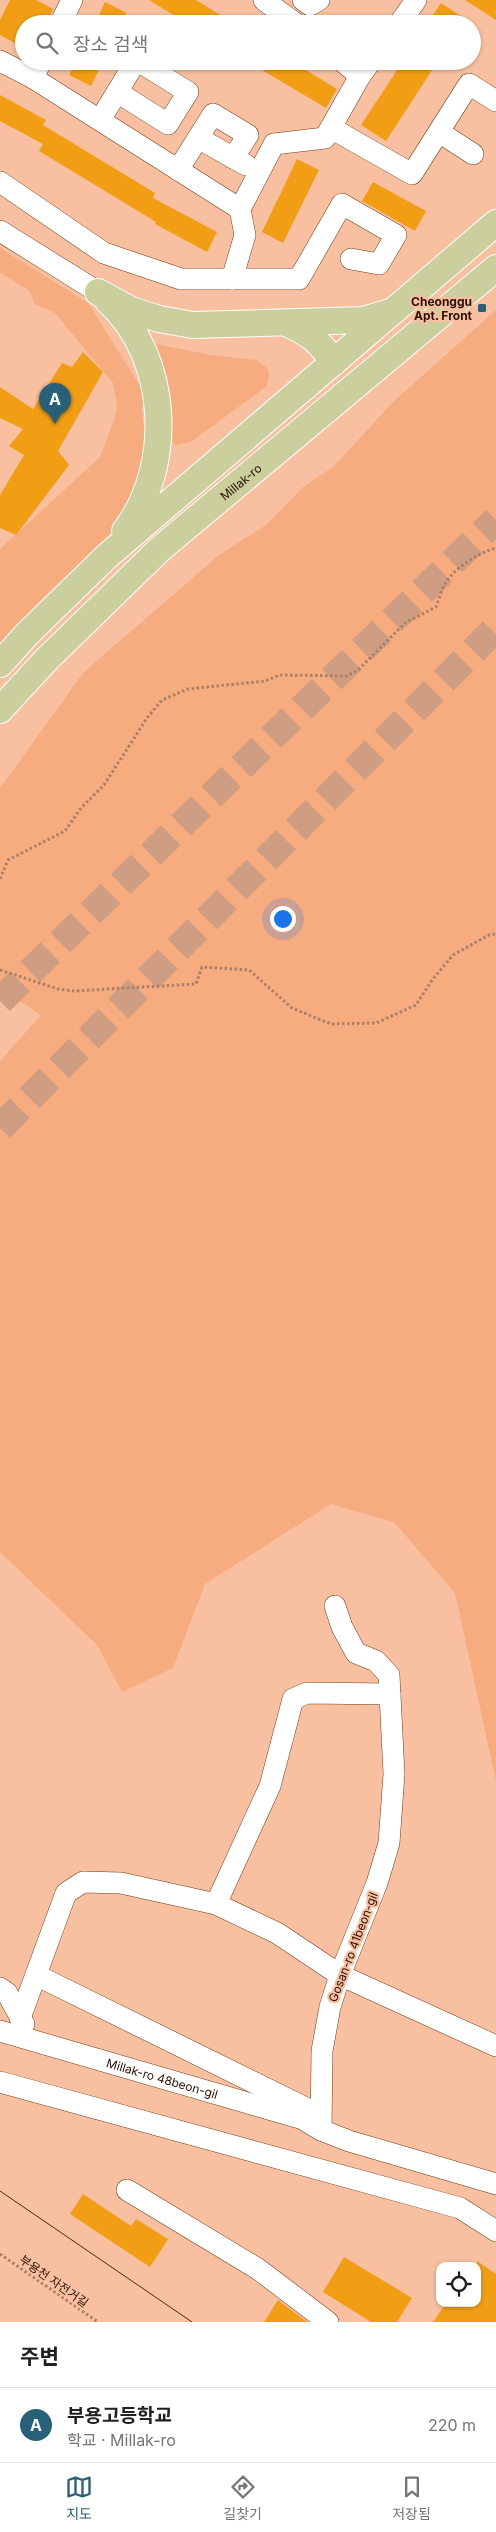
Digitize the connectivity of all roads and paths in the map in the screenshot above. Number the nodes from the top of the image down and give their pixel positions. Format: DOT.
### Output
graph roads {
  1 [pos="72,0"];
  2 [pos="264,0"];
  3 [pos="303,0"];
  4 [pos="320,0"];
  5 [pos="416,0"];
  6 [pos="64,15"];
  7 [pos="284,15"];
  8 [pos="405,15"];
  9 [pos="0,61"];
  10 [pos="15,65"];
  11 [pos="37,70"];
  12 [pos="131,70"];
  13 [pos="152,70"];
  14 [pos="365,70"];
  15 [pos="117,92"];
  16 [pos="496,101"];
  17 [pos="100,120"];
  18 [pos="331,128"];
  19 [pos="439,132"];
  20 [pos="198,138"];
  21 [pos="473,154"];
  22 [pos="233,158"];
  23 [pos="178,170"];
  24 [pos="259,172"];
  25 [pos="0,182"];
  26 [pos="240,209"];
  27 [pos="496,223"];
  28 [pos="0,231"];
  29 [pos="351,259"];
  30 [pos="496,268"];
  31 [pos="232,279"];
  32 [pos="98,292"];
  33 [pos="399,308"];
  34 [pos="286,323"];
  35 [pos="334,363"];
  36 [pos="496,548"];
  37 [pos="106,557"];
  38 [pos="0,664"];
  39 [pos="0,710"];
  40 [pos="0,879"];
  41 [pos="496,934"];
  42 [pos="0,970"];
  43 [pos="335,1606"];
  44 [pos="390,1694"];
  45 [pos="216,1904"];
  46 [pos="36,1975"];
  47 [pos="340,1975"];
  48 [pos="0,1988"];
  49 [pos="20,2018"];
  50 [pos="0,2031"];
  51 [pos="32,2040"];
  52 [pos="496,2046"];
  53 [pos="0,2082"];
  54 [pos="322,2123"];
  55 [pos="496,2184"];
  56 [pos="127,2190"];
  57 [pos="496,2231"];
  58 [pos="0,2254"];
  59 [pos="98,2322"];
  60 [pos="328,2322"];
  1 -- 6 [label="street"];
  2 -- 7 [label="street"];
  3 -- 4 [label="street"];
  5 -- 8 [label="street"];
  9 -- 10 [label="street"];
  11 -- 17 [label="street"];
  12 -- 15 [label="street"];
  13 -- 15 [label="street"];
  14 -- 18 [label="street"];
  15 -- 17 [label="street"];
  16 -- 19 [label="street"];
  17 -- 23 [label="street"];
  18 -- 19 [label="street"];
  18 -- 24 [label="street"];
  19 -- 21 [label="street"];
  20 -- 22 [label="street"];
  20 -- 22 [label="street"];
  20 -- 23 [label="street"];
  22 -- 24 [label="street"];
  23 -- 26 [label="street"];
  24 -- 26 [label="street"];
  25 -- 31 [label="street"];
  26 -- 31 [label="street"];
  27 -- 33 [label="main road"];
  28 -- 32 [label="street"];
  29 -- 31 [label="street"];
  30 -- 39 [label="main road, Millak-ro"];
  32 -- 34 [label="main road"];
  32 -- 37 [label="main road"];
  33 -- 34 [label="main road"];
  33 -- 35 [label="main road"];
  34 -- 35 [label="main road"];
  35 -- 37 [label="main road"];
  36 -- 40 [label="path"];
  37 -- 38 [label="main road"];
  41 -- 42 [label="path"];
  43 -- 44 [label="street, Gosan-ro 41beon-gil"];
  44 -- 45 [label="street"];
  44 -- 47 [label="street, Gosan-ro 41beon-gil"];
  45 -- 46 [label="street"];
  45 -- 47 [label="street"];
  46 -- 49 [label="street"];
  46 -- 54 [label="street"];
  47 -- 52 [label="street"];
  47 -- 54 [label="street, Gosan-ro 41beon-gil"];
  48 -- 49 [label="street"];
  49 -- 51 [label="street"];
  50 -- 51 [label="street, Millak-ro 48beon-gil"];
  51 -- 54 [label="street, Millak-ro 48beon-gil"];
  53 -- 57 [label="street"];
  54 -- 55 [label="street"];
  56 -- 60 [label="street"];
  58 -- 59 [label="path, 부용천 자전거길"];
}
